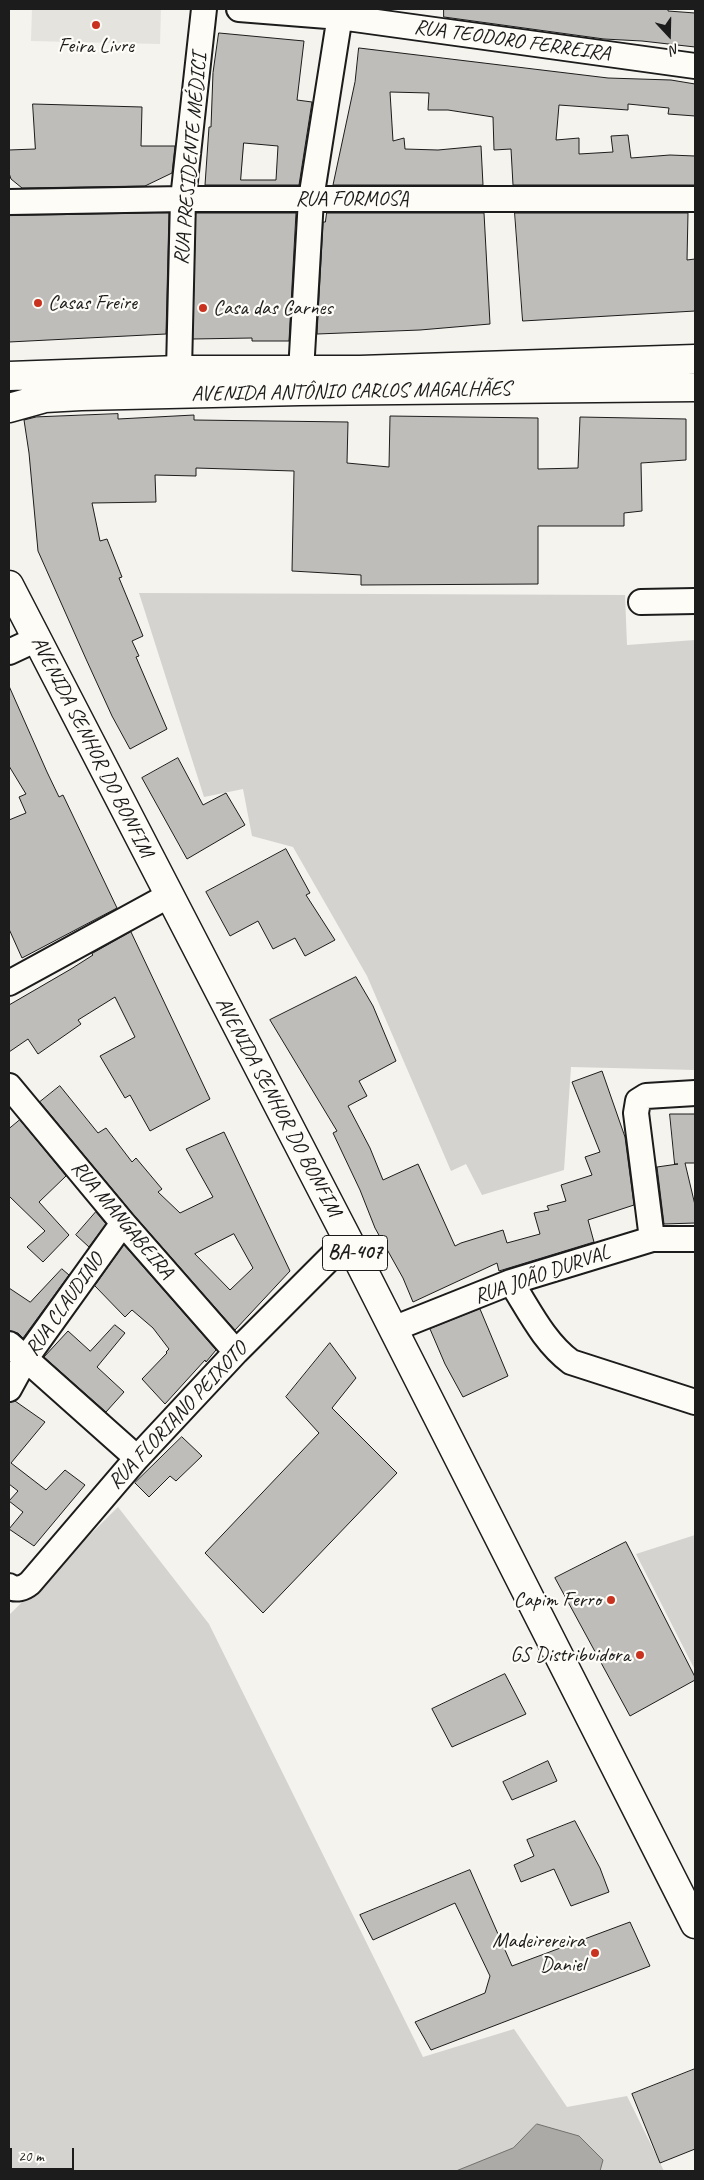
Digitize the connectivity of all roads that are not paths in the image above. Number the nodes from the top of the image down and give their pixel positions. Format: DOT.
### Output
graph roads {
  1 [pos="204,9"];
  2 [pos="239,9"];
  3 [pos="341,13"];
  4 [pos="695,66"];
  5 [pos="695,198"];
  6 [pos="183,199"];
  7 [pos="311,199"];
  8 [pos="9,202"];
  9 [pos="695,360"];
  10 [pos="179,370"];
  11 [pos="9,376"];
  12 [pos="301,380"];
  13 [pos="360,381"];
  14 [pos="695,387"];
  15 [pos="9,408"];
  16 [pos="9,584"];
  17 [pos="695,601"];
  18 [pos="641,602"];
  19 [pos="38,639"];
  20 [pos="9,652"];
  21 [pos="168,896"];
  22 [pos="9,983"];
  23 [pos="9,1086"];
  24 [pos="695,1093"];
  25 [pos="123,1222"];
  26 [pos="652,1238"];
  27 [pos="695,1239"];
  28 [pos="348,1240"];
  29 [pos="511,1282"];
  30 [pos="393,1329"];
  31 [pos="18,1351"];
  32 [pos="236,1352"];
  33 [pos="9,1389"];
  34 [pos="695,1402"];
  35 [pos="137,1458"];
  36 [pos="10,1587"];
  37 [pos="695,1924"];
  1 -- 6 [label="street, RUA PRESIDENTE MÉDICI"];
  2 -- 3 [label="street, RUA TEODORO FERREIRA"];
  3 -- 4 [label="street, RUA TEODORO FERREIRA"];
  3 -- 7 [label="street"];
  5 -- 7 [label="street, RUA FORMOSA"];
  6 -- 7 [label="street, RUA FORMOSA"];
  6 -- 8 [label="street, RUA FORMOSA"];
  6 -- 10 [label="street, RUA PRESIDENTE MÉDICI"];
  7 -- 12 [label="street"];
  9 -- 13 [label="main road, AVENIDA ANTÔNIO CARLOS MAGALHÃES"];
  10 -- 11 [label="main road, AVENIDA ANTÔNIO CARLOS MAGALHÃES"];
  10 -- 12 [label="main road, AVENIDA ANTÔNIO CARLOS MAGALHÃES"];
  12 -- 13 [label="main road, AVENIDA ANTÔNIO CARLOS MAGALHÃES"];
  12 -- 15 [label="main road, AVENIDA ANTÔNIO CARLOS MAGALHÃES"];
  13 -- 14 [label="main road, AVENIDA ANTÔNIO CARLOS MAGALHÃES"];
  16 -- 19 [label="main road, AVENIDA SENHOR DO BONFIM / BA-407"];
  17 -- 18 [label="street"];
  19 -- 20 [label="street"];
  19 -- 21 [label="main road, AVENIDA SENHOR DO BONFIM / BA-407"];
  21 -- 22 [label="street"];
  21 -- 28 [label="main road, AVENIDA SENHOR DO BONFIM / BA-407"];
  23 -- 25 [label="street, RUA MANGABEIRA"];
  24 -- 26 [label="street"];
  25 -- 31 [label="street, RUA CLAUDINO"];
  25 -- 32 [label="street, RUA MANGABEIRA"];
  26 -- 27 [label="street, RUA JOÃO DURVAL"];
  26 -- 29 [label="street, RUA JOÃO DURVAL"];
  28 -- 30 [label="main road, AVENIDA SENHOR DO BONFIM / BA-407"];
  28 -- 32 [label="street, RUA FLORIANO PEIXOTO"];
  29 -- 30 [label="street, RUA JOÃO DURVAL"];
  29 -- 34 [label="street"];
  30 -- 37 [label="main road, AVENIDA SENHOR DO BONFIM / BA-407"];
  31 -- 33 [label="street, RUA CLAUDINO"];
  31 -- 35 [label="street"];
  32 -- 35 [label="street, RUA FLORIANO PEIXOTO"];
  35 -- 36 [label="street, RUA FLORIANO PEIXOTO"];
}
